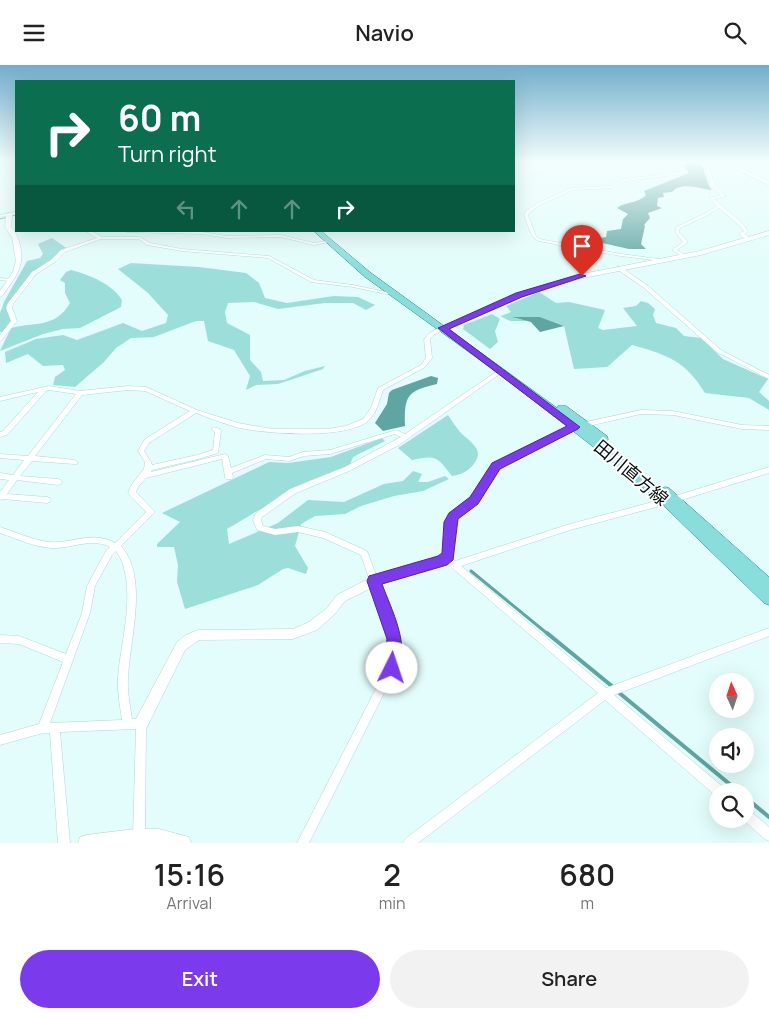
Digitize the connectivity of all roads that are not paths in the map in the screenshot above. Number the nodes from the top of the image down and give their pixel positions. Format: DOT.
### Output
graph roads {
  1 [pos="551,198"];
  2 [pos="711,198"];
  3 [pos="719,206"];
  4 [pos="15,214"];
  5 [pos="0,216"];
  6 [pos="9,217"];
  7 [pos="89,232"];
  8 [pos="164,232"];
  9 [pos="318,232"];
  10 [pos="324,232"];
  11 [pos="769,233"];
  12 [pos="255,234"];
  13 [pos="102,239"];
  14 [pos="749,239"];
  15 [pos="327,242"];
  16 [pos="683,256"];
  17 [pos="659,260"];
  18 [pos="618,268"];
  19 [pos="0,279"];
  20 [pos="10,280"];
  21 [pos="394,292"];
  22 [pos="0,295"];
  23 [pos="445,327"];
  24 [pos="0,339"];
  25 [pos="501,371"];
  26 [pos="769,377"];
  27 [pos="44,389"];
  28 [pos="80,393"];
  29 [pos="0,399"];
  30 [pos="195,411"];
  31 [pos="579,425"];
  32 [pos="769,428"];
  33 [pos="214,429"];
  34 [pos="0,435"];
  35 [pos="406,437"];
  36 [pos="0,456"];
  37 [pos="31,458"];
  38 [pos="75,462"];
  39 [pos="148,468"];
  40 [pos="769,469"];
  41 [pos="0,476"];
  42 [pos="143,476"];
  43 [pos="16,478"];
  44 [pos="58,482"];
  45 [pos="0,496"];
  46 [pos="47,500"];
  47 [pos="671,500"];
  48 [pos="0,530"];
  49 [pos="116,546"];
  50 [pos="450,559"];
  51 [pos="374,581"];
  52 [pos="769,585"];
  53 [pos="769,599"];
  54 [pos="769,631"];
  55 [pos="0,639"];
  56 [pos="68,659"];
  57 [pos="606,693"];
  58 [pos="127,724"];
  59 [pos="141,724"];
  60 [pos="43,728"];
  61 [pos="55,728"];
  62 [pos="0,740"];
  63 [pos="710,783"];
  64 [pos="754,822"];
  65 [pos="769,835"];
  66 [pos="138,837"];
  67 [pos="64,843"];
  68 [pos="86,843"];
  69 [pos="183,843"];
  70 [pos="303,843"];
  71 [pos="409,843"];
  1 -- 17 [label="street"];
  2 -- 3 [label="street"];
  3 -- 14 [label="street"];
  3 -- 16 [label="street"];
  4 -- 6 [label="street"];
  5 -- 6 [label="street"];
  6 -- 20 [label="street"];
  7 -- 13 [label="street"];
  8 -- 12 [label="street"];
  9 -- 15 [label="main road, 田川直方線"];
  10 -- 23 [label="main road, 田川直方線"];
  11 -- 14 [label="street"];
  12 -- 15 [label="street"];
  13 -- 21 [label="street"];
  13 -- 24 [label="street"];
  14 -- 16 [label="street"];
  15 -- 21 [label="main road, 田川直方線"];
  16 -- 17 [label="street"];
  17 -- 18 [label="street"];
  18 -- 23 [label="street"];
  18 -- 26 [label="street"];
  19 -- 20 [label="street"];
  20 -- 22 [label="street"];
  21 -- 23 [label="main road, 田川直方線"];
  23 -- 25 [label="main road, 田川直方線"];
  23 -- 30 [label="street"];
  23 -- 31 [label="main road, 田川直方線"];
  25 -- 31 [label="main road, 田川直方線"];
  25 -- 35 [label="street"];
  27 -- 28 [label="street"];
  27 -- 29 [label="street"];
  27 -- 34 [label="street"];
  28 -- 30 [label="street"];
  28 -- 37 [label="street"];
  30 -- 39 [label="street"];
  31 -- 32 [label="street"];
  31 -- 47 [label="main road, 田川直方線"];
  31 -- 50 [label="street"];
  33 -- 39 [label="street"];
  35 -- 42 [label="street"];
  35 -- 51 [label="street"];
  36 -- 37 [label="street"];
  37 -- 38 [label="street"];
  37 -- 43 [label="street"];
  39 -- 42 [label="street"];
  40 -- 47 [label="street"];
  41 -- 43 [label="street"];
  42 -- 49 [label="street"];
  43 -- 44 [label="street"];
  43 -- 45 [label="street"];
  45 -- 46 [label="street"];
  47 -- 50 [label="street"];
  47 -- 52 [label="main road, 田川直方線"];
  47 -- 53 [label="main road, 田川直方線"];
  48 -- 49 [label="street"];
  49 -- 56 [label="street"];
  49 -- 58 [label="street"];
  50 -- 51 [label="street"];
  50 -- 57 [label="street"];
  51 -- 59 [label="street"];
  51 -- 70 [label="street"];
  54 -- 57 [label="street"];
  55 -- 56 [label="street"];
  56 -- 60 [label="street"];
  57 -- 63 [label="street"];
  57 -- 71 [label="street"];
  58 -- 59 [label="street"];
  58 -- 61 [label="street"];
  59 -- 66 [label="street"];
  60 -- 61 [label="street"];
  60 -- 62 [label="street"];
  61 -- 67 [label="street"];
  64 -- 65 [label="street"];
  66 -- 68 [label="main road"];
  66 -- 69 [label="main road"];
}
